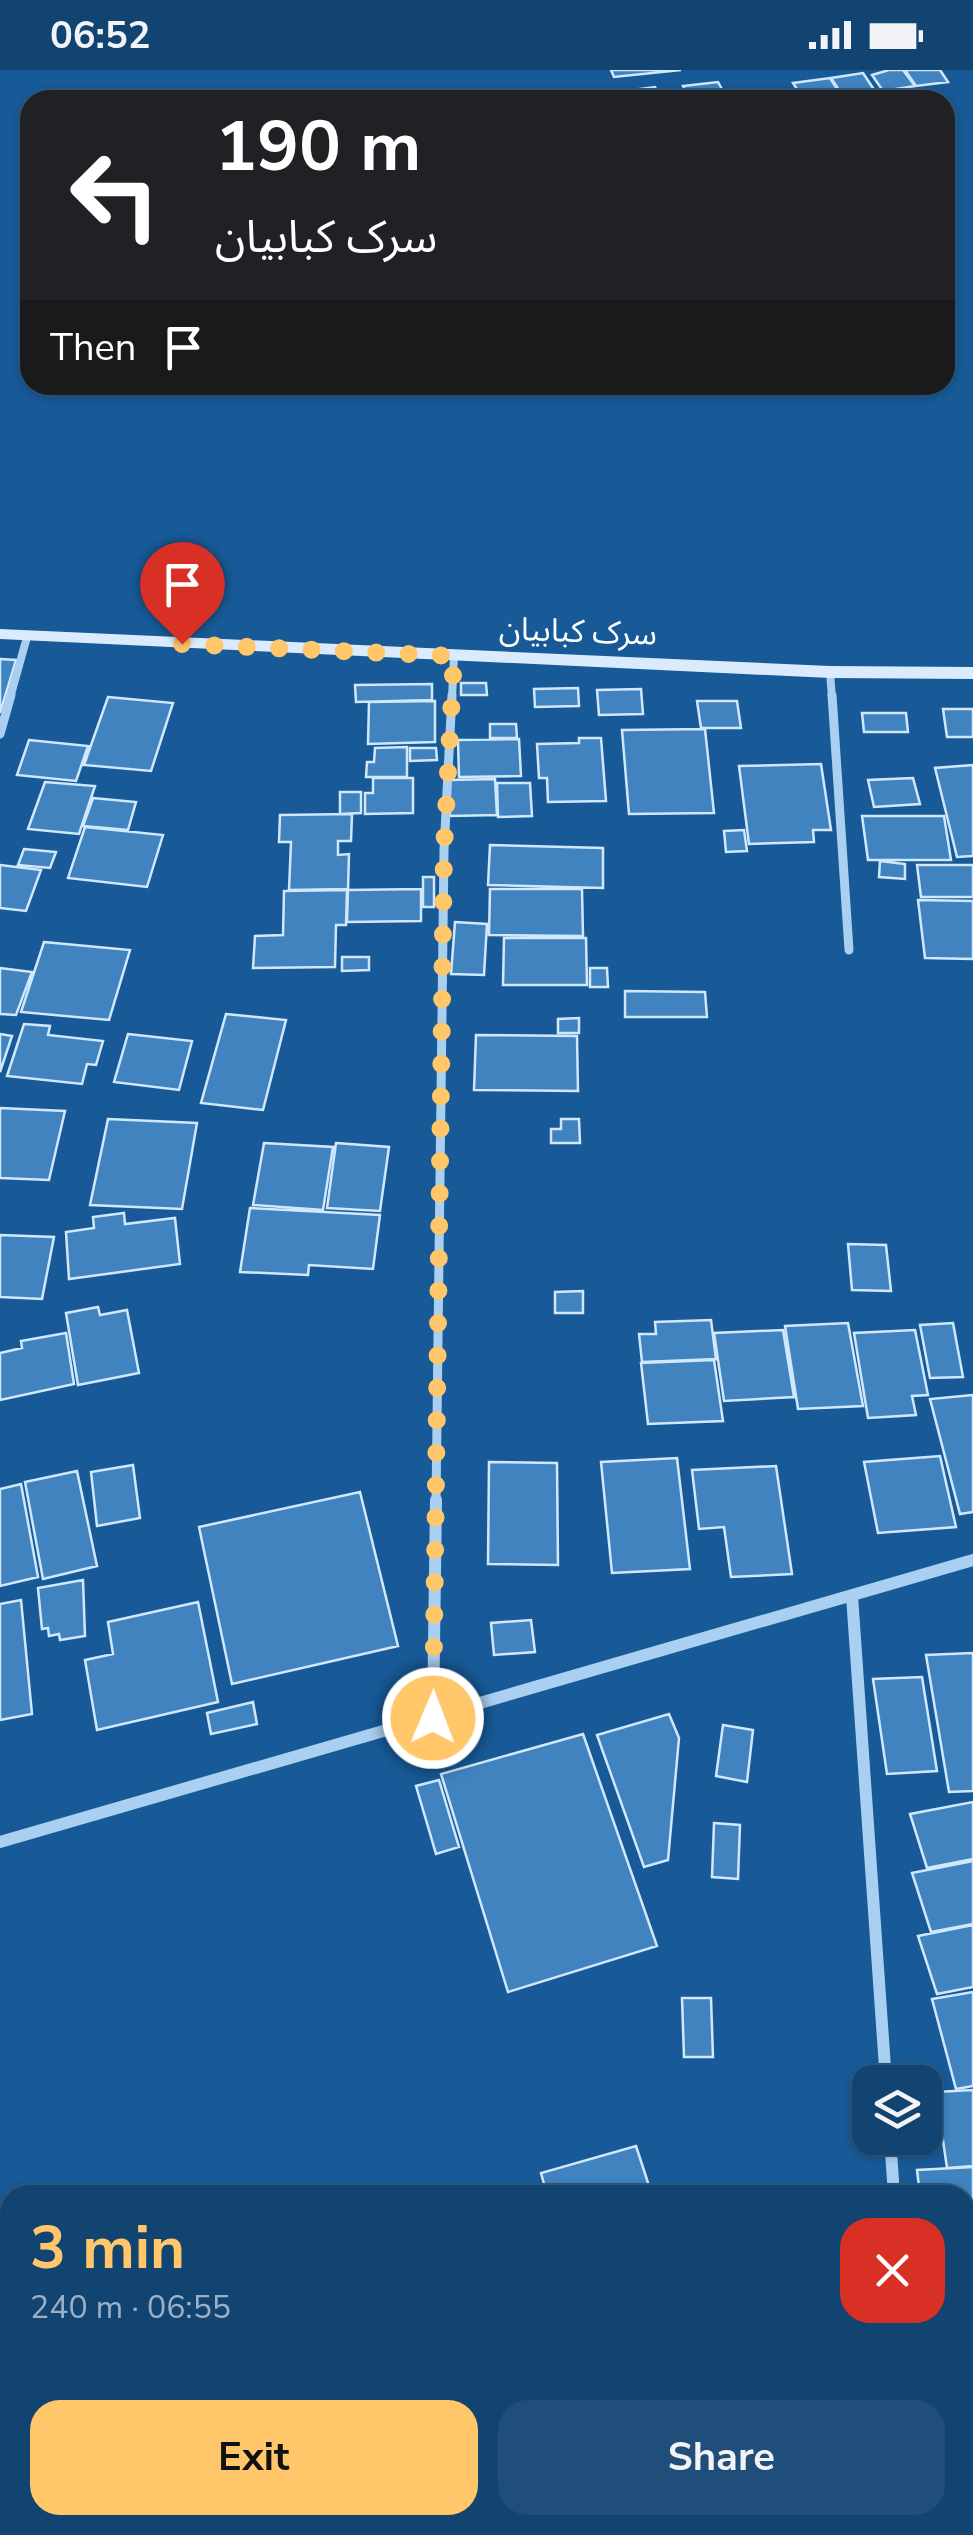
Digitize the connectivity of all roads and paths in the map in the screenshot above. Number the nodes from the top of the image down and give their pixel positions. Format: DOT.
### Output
graph roads {
  1 [pos="0,634"];
  2 [pos="27,637"];
  3 [pos="454,656"];
  4 [pos="830,672"];
  5 [pos="973,673"];
  6 [pos="0,734"];
  7 [pos="848,950"];
  8 [pos="973,1560"];
  9 [pos="852,1596"];
  10 [pos="433,1718"];
  11 [pos="0,1842"];
  12 [pos="885,2065"];
  13 [pos="891,2155"];
  14 [pos="893,2185"];
  1 -- 2 [label="street, سرک کبابیان"];
  2 -- 3 [label="street, سرک کبابیان"];
  2 -- 6 [label="street"];
  3 -- 4 [label="street, سرک کبابیان"];
  3 -- 10 [label="street"];
  4 -- 5 [label="street, سرک کبابیان"];
  4 -- 7 [label="street"];
  8 -- 9 [label="street"];
  9 -- 10 [label="street"];
  9 -- 12 [label="street"];
  10 -- 11 [label="street"];
  13 -- 14 [label="street"];
}
